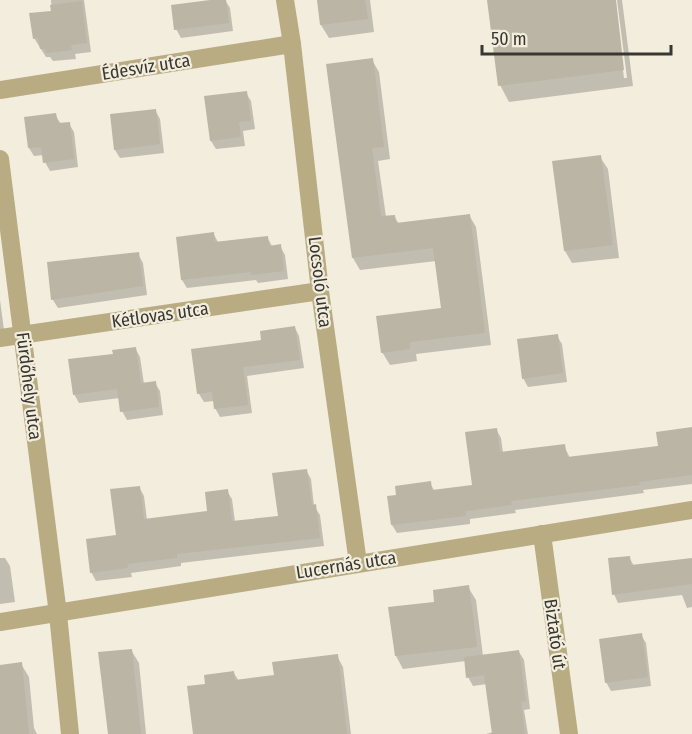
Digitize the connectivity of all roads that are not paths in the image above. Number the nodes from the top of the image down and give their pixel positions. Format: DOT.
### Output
graph roads {
  1 [pos="285,0"];
  2 [pos="292,44"];
  3 [pos="0,90"];
  4 [pos="0,159"];
  5 [pos="320,291"];
  6 [pos="22,335"];
  7 [pos="0,338"];
  8 [pos="692,510"];
  9 [pos="542,534"];
  10 [pos="358,563"];
  11 [pos="58,614"];
  12 [pos="0,622"];
  13 [pos="70,734"];
  14 [pos="569,734"];
  1 -- 2 [label="street, Locsoló utca"];
  2 -- 3 [label="street, Édesvíz utca"];
  2 -- 5 [label="street, Locsoló utca"];
  4 -- 6 [label="street, Fürdőhely utca"];
  5 -- 6 [label="street, Kétlovas utca"];
  5 -- 10 [label="street, Locsoló utca"];
  6 -- 7 [label="street, Kétlovas utca"];
  6 -- 11 [label="street, Fürdőhely utca"];
  8 -- 9 [label="street, Lucernás utca"];
  9 -- 10 [label="street, Lucernás utca"];
  9 -- 14 [label="street, Biztató út"];
  10 -- 11 [label="street, Lucernás utca"];
  11 -- 12 [label="street, Lucernás utca"];
  11 -- 13 [label="street, Fürdőhely utca"];
}
